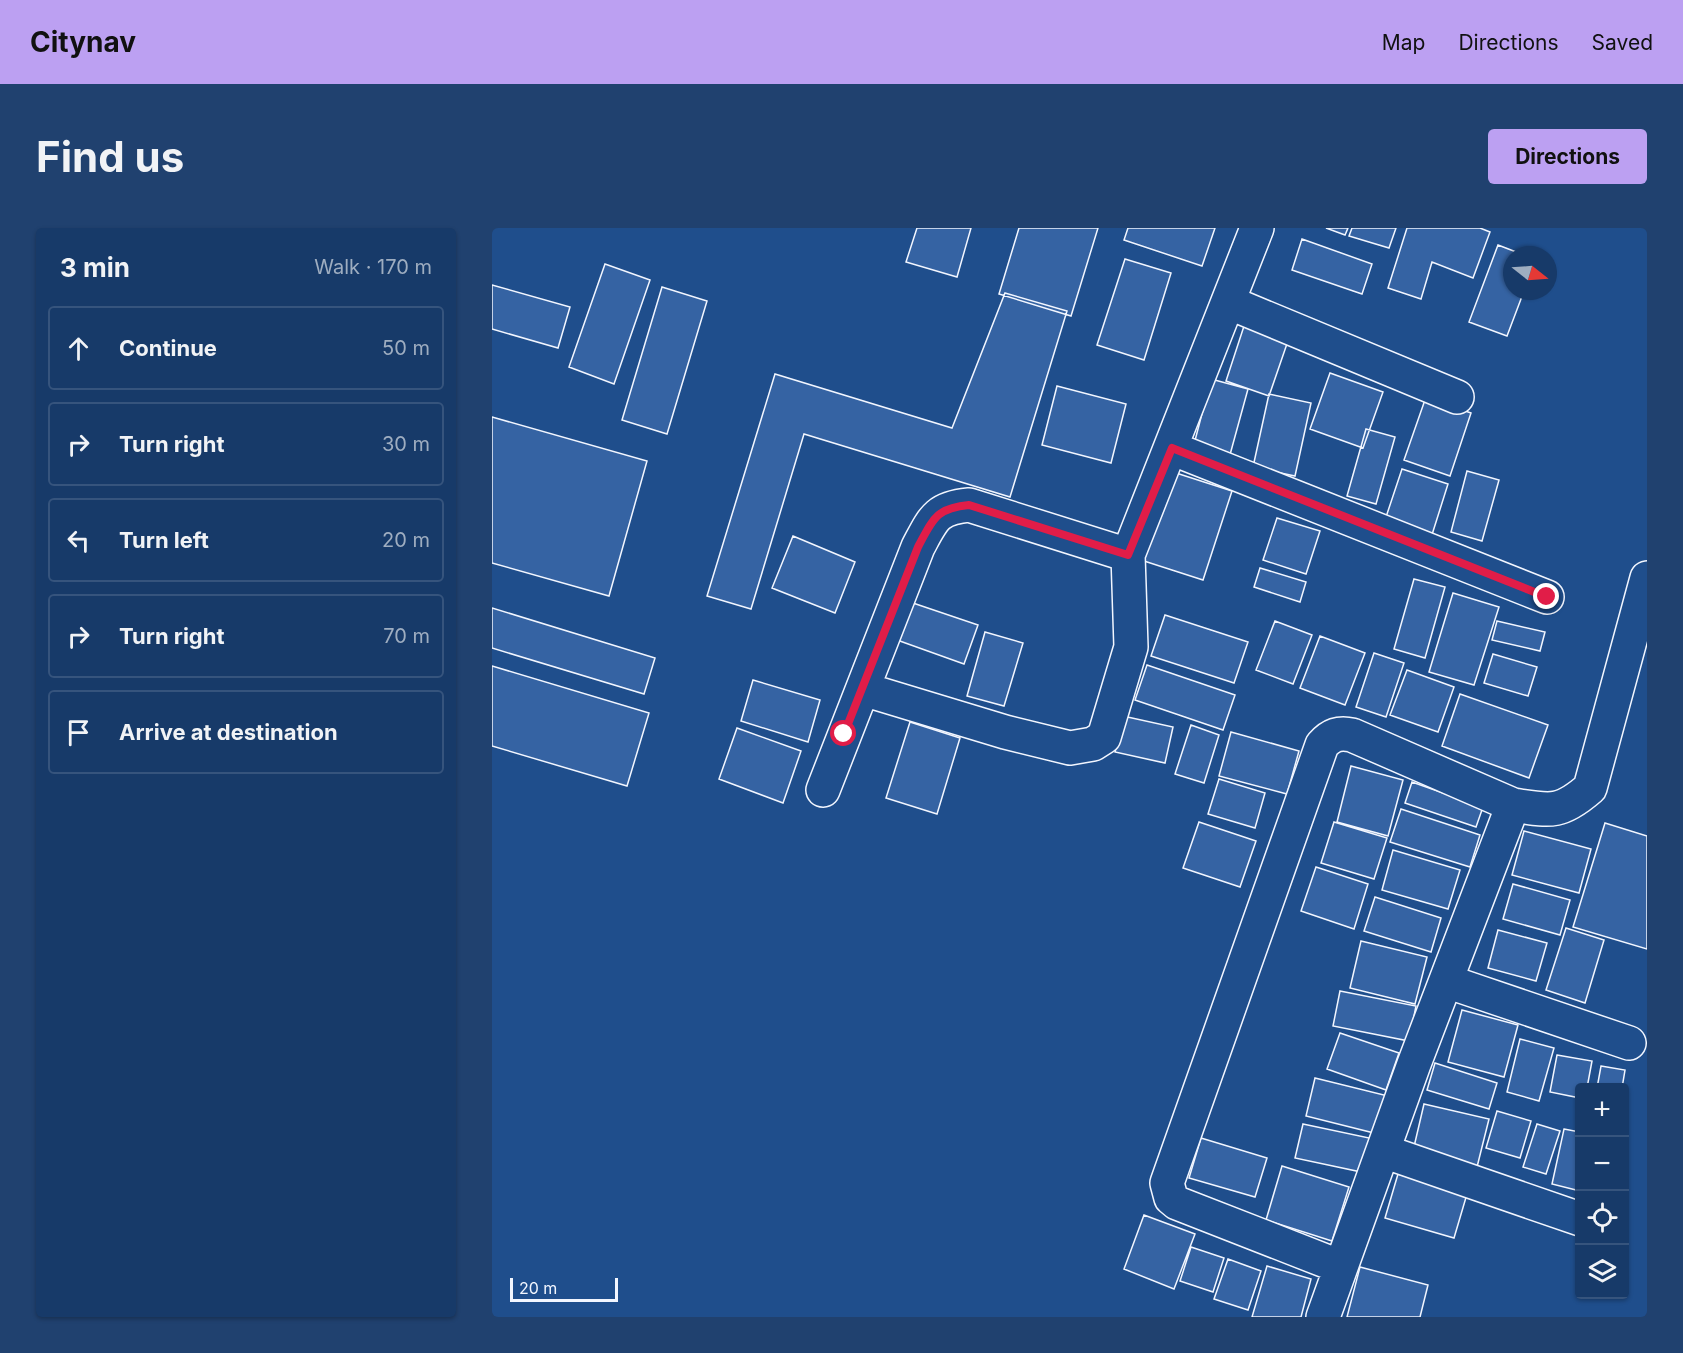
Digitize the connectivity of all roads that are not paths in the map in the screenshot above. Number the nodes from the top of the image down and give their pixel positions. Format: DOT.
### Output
graph roads {
  1 [pos="1257,228"];
  2 [pos="1228,302"];
  3 [pos="1457,398"];
  4 [pos="1172,448"];
  5 [pos="1128,555"];
  6 [pos="1647,578"];
  7 [pos="1547,597"];
  8 [pos="862,689"];
  9 [pos="823,790"];
  10 [pos="1513,805"];
  11 [pos="1446,981"];
  12 [pos="1629,1043"];
  13 [pos="1383,1152"];
  14 [pos="1575,1217"];
  15 [pos="1341,1267"];
  16 [pos="1323,1317"];
  1 -- 2 [label="street"];
  2 -- 3 [label="street"];
  2 -- 4 [label="street"];
  4 -- 5 [label="street"];
  4 -- 7 [label="street"];
  5 -- 8 [label="street"];
  5 -- 8 [label="street"];
  6 -- 10 [label="street"];
  8 -- 9 [label="street"];
  10 -- 11 [label="street"];
  10 -- 15 [label="street"];
  11 -- 12 [label="street"];
  11 -- 13 [label="street"];
  13 -- 14 [label="street"];
  13 -- 15 [label="street"];
  15 -- 16 [label="street"];
}
